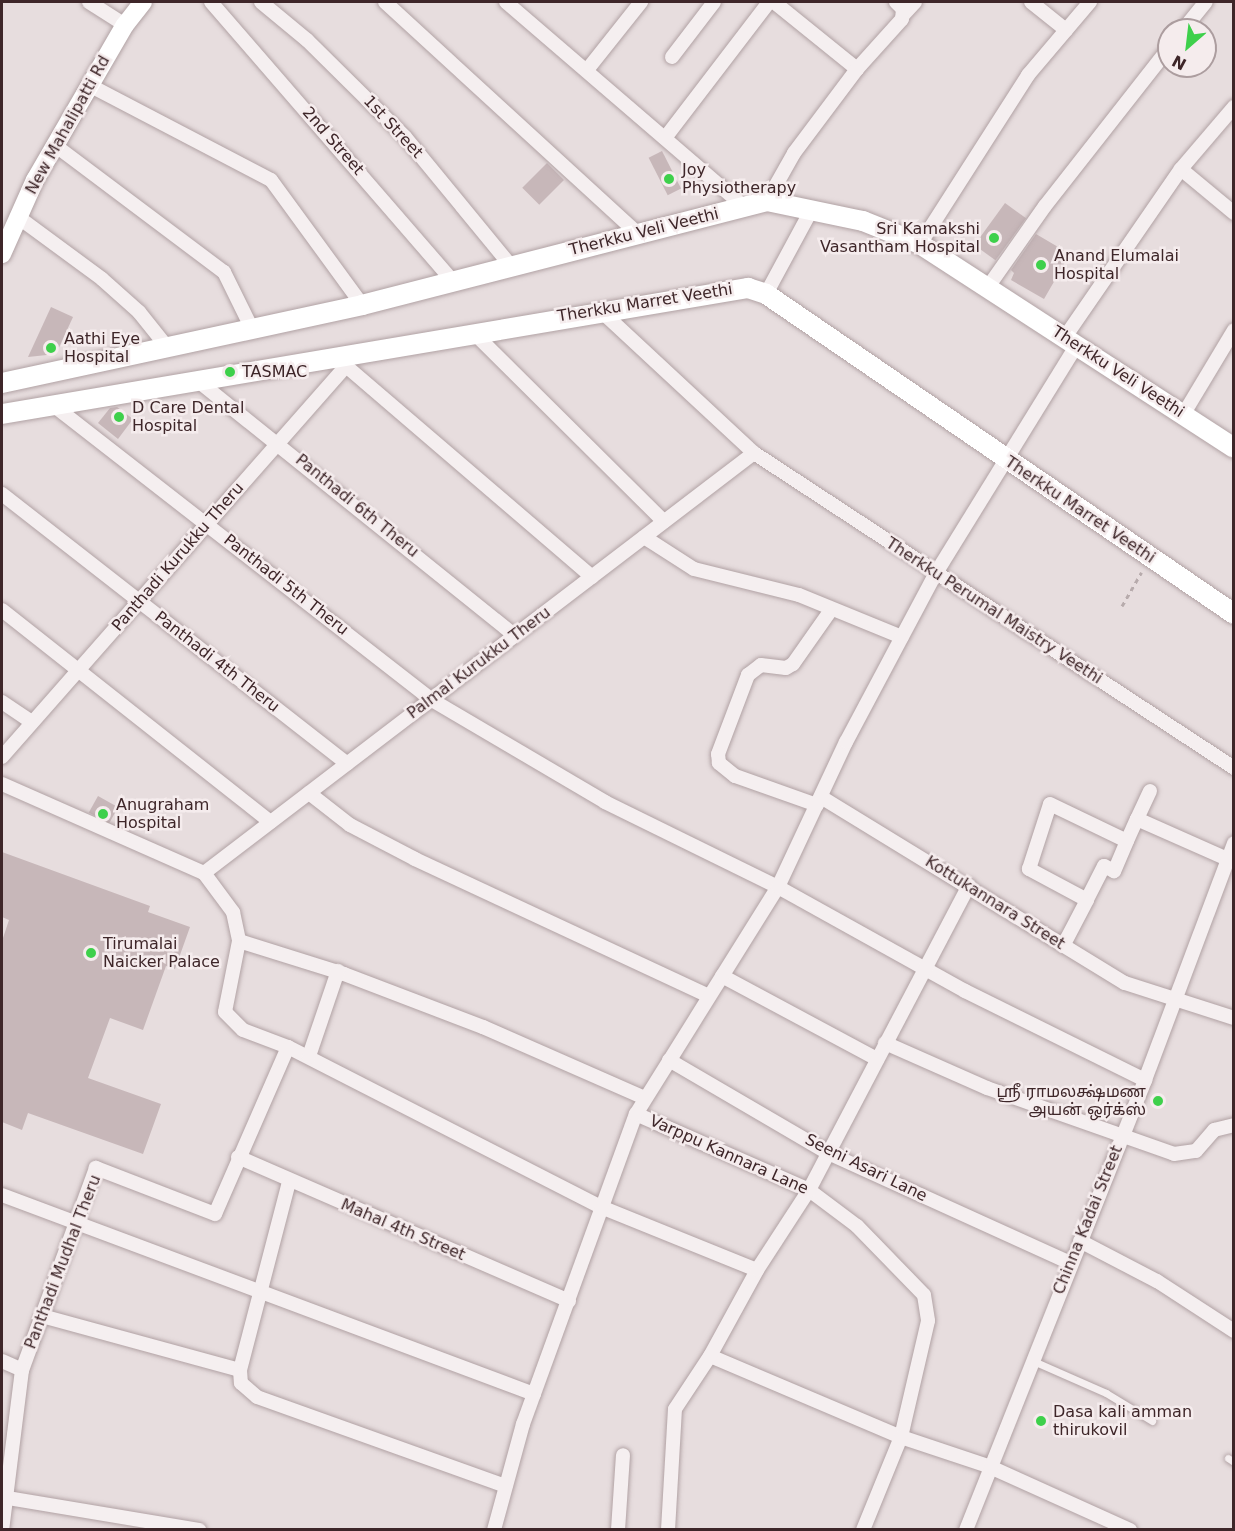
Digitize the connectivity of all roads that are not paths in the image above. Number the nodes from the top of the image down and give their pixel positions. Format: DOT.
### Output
graph roads {
  1 [pos="89,2"];
  2 [pos="143,2"];
  3 [pos="211,2"];
  4 [pos="261,2"];
  5 [pos="385,2"];
  6 [pos="506,2"];
  7 [pos="641,2"];
  8 [pos="714,2"];
  9 [pos="769,2"];
  10 [pos="774,2"];
  11 [pos="896,2"];
  12 [pos="915,2"];
  13 [pos="1031,2"];
  14 [pos="1090,2"];
  15 [pos="1206,2"];
  16 [pos="522,6"];
  17 [pos="904,14"];
  18 [pos="1193,18"];
  19 [pos="124,25"];
  20 [pos="1066,30"];
  21 [pos="672,57"];
  22 [pos="1157,63"];
  23 [pos="857,69"];
  24 [pos="587,70"];
  25 [pos="91,86"];
  26 [pos="1233,107"];
  27 [pos="665,138"];
  28 [pos="56,146"];
  29 [pos="1181,169"];
  30 [pos="767,201"];
  31 [pos="744,207"];
  32 [pos="812,209"];
  33 [pos="1233,213"];
  34 [pos="18,218"];
  35 [pos="638,234"];
  36 [pos="920,244"];
  37 [pos="2,254"];
  38 [pos="511,266"];
  39 [pos="453,281"];
  40 [pos="988,286"];
  41 [pos="766,294"];
  42 [pos="362,305"];
  43 [pos="600,310"];
  44 [pos="252,329"];
  45 [pos="1233,330"];
  46 [pos="473,332"];
  47 [pos="1071,341"];
  48 [pos="167,347"];
  49 [pos="345,360"];
  50 [pos="197,380"];
  51 [pos="2,383"];
  52 [pos="53,405"];
  53 [pos="2,414"];
  54 [pos="1183,415"];
  55 [pos="279,442"];
  56 [pos="1233,448"];
  57 [pos="754,453"];
  58 [pos="1004,458"];
  59 [pos="2,494"];
  60 [pos="664,522"];
  61 [pos="207,523"];
  62 [pos="645,537"];
  63 [pos="936,573"];
  64 [pos="592,577"];
  65 [pos="139,602"];
  66 [pos="2,609"];
  67 [pos="831,610"];
  68 [pos="1233,614"];
  69 [pos="515,636"];
  70 [pos="902,637"];
  71 [pos="78,670"];
  72 [pos="432,699"];
  73 [pos="2,702"];
  74 [pos="32,722"];
  75 [pos="2,757"];
  76 [pos="347,764"];
  77 [pos="1233,768"];
  78 [pos="2,784"];
  79 [pos="1150,791"];
  80 [pos="309,793"];
  81 [pos="819,801"];
  82 [pos="1137,819"];
  83 [pos="270,822"];
  84 [pos="1127,841"];
  85 [pos="1233,843"];
  86 [pos="1225,858"];
  87 [pos="204,873"];
  88 [pos="969,885"];
  89 [pos="778,887"];
  90 [pos="1087,900"];
  91 [pos="239,941"];
  92 [pos="1063,946"];
  93 [pos="927,970"];
  94 [pos="338,972"];
  95 [pos="722,976"];
  96 [pos="709,996"];
  97 [pos="1174,1001"];
  98 [pos="1233,1018"];
  99 [pos="885,1043"];
  100 [pos="288,1047"];
  101 [pos="309,1056"];
  102 [pos="877,1059"];
  103 [pos="669,1060"];
  104 [pos="1145,1080"];
  105 [pos="645,1098"];
  106 [pos="636,1114"];
  107 [pos="1233,1125"];
  108 [pos="1123,1134"];
  109 [pos="828,1153"];
  110 [pos="238,1157"];
  111 [pos="289,1182"];
  112 [pos="810,1190"];
  113 [pos="2,1195"];
  114 [pos="601,1207"];
  115 [pos="75,1226"];
  116 [pos="1080,1241"];
  117 [pos="1071,1263"];
  118 [pos="757,1270"];
  119 [pos="259,1288"];
  120 [pos="569,1300"];
  121 [pos="42,1316"];
  122 [pos="1233,1331"];
  123 [pos="710,1356"];
  124 [pos="1031,1360"];
  125 [pos="2,1361"];
  126 [pos="22,1370"];
  127 [pos="240,1370"];
  128 [pos="534,1394"];
  129 [pos="1152,1421"];
  130 [pos="901,1437"];
  131 [pos="623,1455"];
  132 [pos="988,1466"];
  133 [pos="506,1486"];
  134 [pos="8,1498"];
  135 [pos="2,1530"];
  136 [pos="199,1530"];
  137 [pos="494,1530"];
  138 [pos="618,1530"];
  139 [pos="668,1530"];
  140 [pos="863,1530"];
  141 [pos="966,1530"];
  142 [pos="1130,1530"];
  1 -- 19 [label="street"];
  2 -- 19 [label="street, New Mahalipatti Rd"];
  3 -- 39 [label="street, 2nd Street"];
  4 -- 38 [label="street, 1st Street"];
  5 -- 35 [label="street"];
  6 -- 16 [label="street"];
  7 -- 24 [label="street"];
  8 -- 21 [label="street"];
  9 -- 27 [label="street"];
  10 -- 23 [label="street"];
  11 -- 17 [label="street"];
  12 -- 17 [label="street"];
  13 -- 20 [label="street"];
  14 -- 20 [label="street"];
  15 -- 18 [label="street"];
  16 -- 24 [label="street"];
  17 -- 23 [label="street"];
  19 -- 25 [label="street, New Mahalipatti Rd"];
  20 -- 36 [label="street"];
  22 -- 40 [label="street"];
  23 -- 30 [label="street"];
  24 -- 27 [label="street"];
  25 -- 28 [label="street, New Mahalipatti Rd"];
  25 -- 42 [label="street"];
  26 -- 29 [label="street"];
  27 -- 31 [label="street"];
  28 -- 34 [label="street, New Mahalipatti Rd"];
  28 -- 44 [label="street"];
  29 -- 33 [label="street"];
  29 -- 47 [label="street"];
  30 -- 31 [label="main road, Therkku Veli Veethi"];
  30 -- 32 [label="main road, Therkku Veli Veethi"];
  31 -- 35 [label="main road, Therkku Veli Veethi"];
  32 -- 36 [label="main road, Therkku Veli Veethi"];
  32 -- 41 [label="street"];
  34 -- 37 [label="street, New Mahalipatti Rd"];
  34 -- 48 [label="street"];
  35 -- 38 [label="main road, Therkku Veli Veethi"];
  36 -- 40 [label="main road, Therkku Veli Veethi"];
  38 -- 39 [label="main road, Therkku Veli Veethi"];
  39 -- 42 [label="main road, Therkku Veli Veethi"];
  40 -- 47 [label="main road, Therkku Veli Veethi"];
  41 -- 43 [label="main road, Therkku Marret Veethi"];
  41 -- 58 [label="main road, Therkku Marret Veethi"];
  42 -- 44 [label="main road, Therkku Veli Veethi"];
  43 -- 46 [label="main road, Therkku Marret Veethi"];
  43 -- 57 [label="street, Therkku Perumal Maistry Veethi"];
  44 -- 48 [label="main road, Therkku Veli Veethi"];
  45 -- 54 [label="street"];
  46 -- 49 [label="main road, Therkku Marret Veethi"];
  46 -- 60 [label="street"];
  47 -- 54 [label="main road, Therkku Veli Veethi"];
  47 -- 58 [label="street"];
  48 -- 51 [label="main road, Therkku Veli Veethi"];
  49 -- 50 [label="main road, Therkku Marret Veethi"];
  49 -- 55 [label="street, Panthadi Kurukku Theru"];
  49 -- 64 [label="street"];
  50 -- 52 [label="main road, Therkku Marret Veethi"];
  50 -- 55 [label="street, Panthadi 6th Theru"];
  52 -- 53 [label="main road, Therkku Marret Veethi"];
  52 -- 61 [label="street, Panthadi 5th Theru"];
  54 -- 56 [label="main road, Therkku Veli Veethi"];
  55 -- 61 [label="street, Panthadi Kurukku Theru"];
  55 -- 69 [label="street, Panthadi 6th Theru"];
  57 -- 60 [label="street, Palmal Kurukku Theru"];
  57 -- 63 [label="street, Therkku Perumal Maistry Veethi"];
  58 -- 63 [label="street"];
  58 -- 68 [label="main road, Therkku Marret Veethi"];
  59 -- 65 [label="street, Panthadi 4th Theru"];
  60 -- 62 [label="street, Palmal Kurukku Theru"];
  61 -- 65 [label="street, Panthadi Kurukku Theru"];
  61 -- 72 [label="street, Panthadi 5th Theru"];
  62 -- 64 [label="street, Palmal Kurukku Theru"];
  62 -- 67 [label="street"];
  63 -- 70 [label="street"];
  63 -- 77 [label="street, Therkku Perumal Maistry Veethi"];
  64 -- 69 [label="street, Palmal Kurukku Theru"];
  65 -- 71 [label="street, Panthadi Kurukku Theru"];
  65 -- 76 [label="street, Panthadi 4th Theru"];
  66 -- 71 [label="street"];
  67 -- 70 [label="street"];
  67 -- 81 [label="street, Kottukannara Street"];
  69 -- 72 [label="street, Palmal Kurukku Theru"];
  70 -- 81 [label="street"];
  71 -- 74 [label="street, Panthadi Kurukku Theru"];
  71 -- 83 [label="street"];
  72 -- 76 [label="street, Palmal Kurukku Theru"];
  72 -- 89 [label="street, Panthadi 5th Theru"];
  73 -- 74 [label="street"];
  74 -- 75 [label="street, Panthadi Kurukku Theru"];
  76 -- 80 [label="street, Palmal Kurukku Theru"];
  78 -- 87 [label="street"];
  79 -- 82 [label="street"];
  80 -- 83 [label="street, Palmal Kurukku Theru"];
  80 -- 96 [label="street"];
  81 -- 88 [label="street, Kottukannara Street"];
  81 -- 89 [label="street"];
  82 -- 84 [label="street"];
  82 -- 86 [label="street"];
  83 -- 87 [label="street, Palmal Kurukku Theru"];
  84 -- 90 [label="street"];
  84 -- 90 [label="street"];
  85 -- 86 [label="street, Chinna Kadai Street"];
  86 -- 97 [label="street, Chinna Kadai Street"];
  87 -- 91 [label="street"];
  88 -- 92 [label="street, Kottukannara Street"];
  88 -- 93 [label="street"];
  89 -- 93 [label="street, Panthadi 5th Theru"];
  89 -- 95 [label="street"];
  90 -- 92 [label="street"];
  91 -- 94 [label="street"];
  91 -- 100 [label="street"];
  92 -- 97 [label="street, Kottukannara Street"];
  93 -- 99 [label="street"];
  93 -- 104 [label="street, Panthadi 5th Theru"];
  94 -- 101 [label="street"];
  94 -- 105 [label="street"];
  95 -- 96 [label="street"];
  95 -- 102 [label="street"];
  96 -- 103 [label="street"];
  97 -- 98 [label="street, Kottukannara Street"];
  97 -- 104 [label="street, Chinna Kadai Street"];
  99 -- 102 [label="street"];
  99 -- 108 [label="street"];
  100 -- 101 [label="street"];
  100 -- 110 [label="street, Panthadi Mudhal Theru"];
  101 -- 114 [label="street"];
  102 -- 109 [label="street"];
  103 -- 105 [label="street"];
  103 -- 109 [label="street, Seeni Asari Lane"];
  104 -- 108 [label="street, Chinna Kadai Street"];
  105 -- 106 [label="street"];
  106 -- 112 [label="street, Varppu Kannara Lane"];
  106 -- 114 [label="street"];
  107 -- 108 [label="street"];
  108 -- 116 [label="street, Chinna Kadai Street"];
  109 -- 112 [label="street"];
  109 -- 117 [label="street, Seeni Asari Lane"];
  110 -- 111 [label="street, Mahal 4th Street"];
  110 -- 115 [label="street, Panthadi Mudhal Theru"];
  111 -- 119 [label="street"];
  111 -- 120 [label="street, Mahal 4th Street"];
  112 -- 118 [label="street"];
  112 -- 130 [label="street, Varppu Kannara Lane"];
  113 -- 115 [label="street"];
  114 -- 118 [label="street"];
  114 -- 120 [label="street"];
  115 -- 119 [label="street"];
  115 -- 121 [label="street, Panthadi Mudhal Theru"];
  116 -- 117 [label="street, Chinna Kadai Street"];
  116 -- 122 [label="street"];
  117 -- 124 [label="street, Chinna Kadai Street"];
  118 -- 123 [label="street"];
  119 -- 127 [label="street"];
  119 -- 128 [label="street"];
  120 -- 128 [label="street"];
  121 -- 126 [label="street, Panthadi Mudhal Theru"];
  121 -- 127 [label="street"];
  123 -- 130 [label="street"];
  123 -- 139 [label="street"];
  124 -- 129 [label="lane"];
  124 -- 132 [label="street, Chinna Kadai Street"];
  125 -- 126 [label="street"];
  126 -- 134 [label="street, Panthadi Mudhal Theru"];
  127 -- 133 [label="street"];
  128 -- 133 [label="street"];
  130 -- 132 [label="street"];
  130 -- 140 [label="street"];
  131 -- 138 [label="street"];
  132 -- 141 [label="street, Chinna Kadai Street"];
  132 -- 142 [label="street"];
  133 -- 137 [label="street"];
  134 -- 135 [label="street, Panthadi Mudhal Theru"];
  134 -- 136 [label="street"];
}
